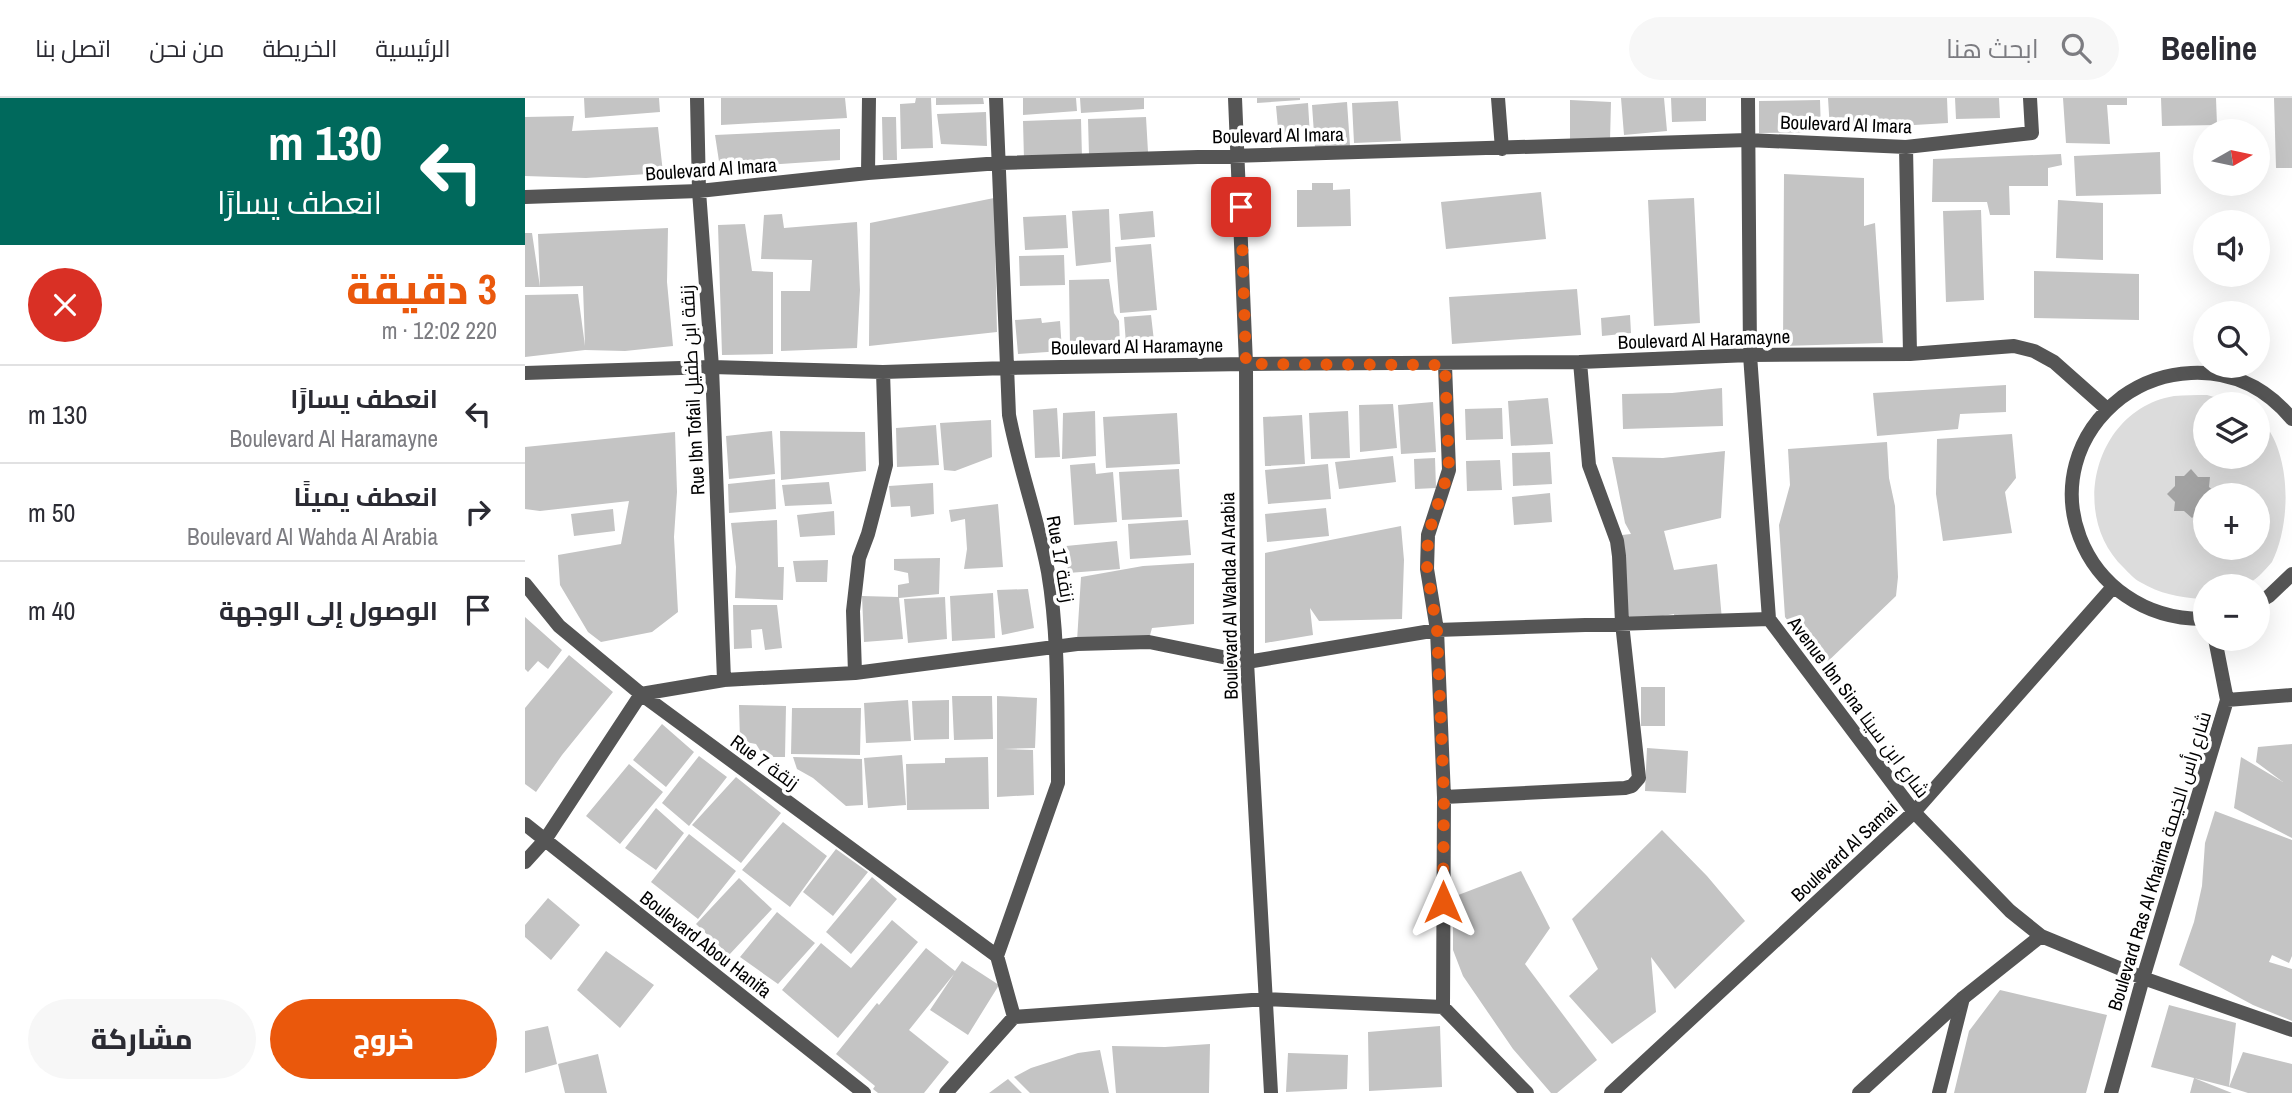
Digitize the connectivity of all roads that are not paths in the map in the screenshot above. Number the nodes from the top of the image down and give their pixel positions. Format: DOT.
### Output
graph roads {
  1 [pos="697,98"];
  2 [pos="869,98"];
  3 [pos="996,98"];
  4 [pos="1235,98"];
  5 [pos="1498,98"];
  6 [pos="1748,98"];
  7 [pos="2030,98"];
  8 [pos="1748,140"];
  9 [pos="1906,147"];
  10 [pos="1502,149"];
  11 [pos="1239,155"];
  12 [pos="1000,163"];
  13 [pos="867,173"];
  14 [pos="699,191"];
  15 [pos="525,197"];
  16 [pos="1910,354"];
  17 [pos="1750,355"];
  18 [pos="1580,362"];
  19 [pos="1246,364"];
  20 [pos="1445,365"];
  21 [pos="712,367"];
  22 [pos="1008,368"];
  23 [pos="884,372"];
  24 [pos="525,373"];
  25 [pos="2107,409"];
  26 [pos="2292,419"];
  27 [pos="2292,574"];
  28 [pos="525,583"];
  29 [pos="2113,587"];
  30 [pos="2270,595"];
  31 [pos="1769,619"];
  32 [pos="2193,620"];
  33 [pos="1622,623"];
  34 [pos="1437,630"];
  35 [pos="1055,647"];
  36 [pos="2217,651"];
  37 [pos="1247,662"];
  38 [pos="855,673"];
  39 [pos="724,680"];
  40 [pos="641,694"];
  41 [pos="2292,695"];
  42 [pos="2227,700"];
  43 [pos="1444,797"];
  44 [pos="1914,812"];
  45 [pos="525,824"];
  46 [pos="545,840"];
  47 [pos="525,862"];
  48 [pos="2041,936"];
  49 [pos="997,956"];
  50 [pos="2143,978"];
  51 [pos="1963,998"];
  52 [pos="1266,999"];
  53 [pos="1443,1007"];
  54 [pos="1014,1017"];
  55 [pos="2292,1030"];
  56 [pos="864,1093"];
  57 [pos="946,1093"];
  58 [pos="1271,1093"];
  59 [pos="1527,1093"];
  60 [pos="1611,1093"];
  61 [pos="1859,1093"];
  62 [pos="1939,1093"];
  63 [pos="2111,1093"];
  1 -- 14 [label="street, Rue Ibn Tofail زنقة ابن طفيل"];
  2 -- 13 [label="street"];
  3 -- 12 [label="street, Rue 17 زنقة"];
  4 -- 11 [label="street, Boulevard Al Wahda Al Arabia"];
  5 -- 10 [label="street"];
  6 -- 8 [label="street, Avenue Ibn Sina شارع ابن سينا"];
  7 -- 9 [label="street, Boulevard Al Imara"];
  8 -- 9 [label="street, Boulevard Al Imara"];
  8 -- 10 [label="street, Boulevard Al Imara"];
  8 -- 17 [label="street, Avenue Ibn Sina شارع ابن سينا"];
  9 -- 16 [label="street"];
  10 -- 11 [label="street, Boulevard Al Imara"];
  11 -- 12 [label="street, Boulevard Al Imara"];
  11 -- 19 [label="street, Boulevard Al Wahda Al Arabia"];
  12 -- 13 [label="street, Boulevard Al Imara"];
  12 -- 22 [label="street, Rue 17 زنقة"];
  13 -- 14 [label="street, Boulevard Al Imara"];
  14 -- 15 [label="street, Boulevard Al Imara"];
  14 -- 21 [label="street, Rue Ibn Tofail زنقة ابن طفيل"];
  16 -- 17 [label="street, Boulevard Al Haramayne"];
  16 -- 25 [label="street, Boulevard Al Haramayne"];
  17 -- 18 [label="street, Boulevard Al Haramayne"];
  17 -- 31 [label="street, Avenue Ibn Sina شارع ابن سينا"];
  18 -- 20 [label="street, Boulevard Al Haramayne"];
  18 -- 33 [label="street"];
  19 -- 20 [label="street, Boulevard Al Haramayne"];
  19 -- 22 [label="street, Boulevard Al Haramayne"];
  19 -- 37 [label="street, Boulevard Al Wahda Al Arabia"];
  20 -- 34 [label="street"];
  21 -- 23 [label="street, Boulevard Al Haramayne"];
  21 -- 24 [label="street, Boulevard Al Haramayne"];
  21 -- 39 [label="street, Rue Ibn Tofail زنقة ابن طفيل"];
  22 -- 23 [label="street, Boulevard Al Haramayne"];
  22 -- 35 [label="street, Rue 17 زنقة"];
  23 -- 38 [label="street"];
  25 -- 26 [label="street"];
  25 -- 29 [label="street"];
  27 -- 30 [label="street"];
  28 -- 40 [label="street, Rue 7 زنقة"];
  29 -- 32 [label="street"];
  29 -- 44 [label="street, Boulevard Al Samai"];
  31 -- 33 [label="street"];
  31 -- 44 [label="street, Avenue Ibn Sina شارع ابن سينا"];
  33 -- 34 [label="street"];
  33 -- 43 [label="street"];
  34 -- 37 [label="street"];
  34 -- 43 [label="street"];
  35 -- 37 [label="street"];
  35 -- 38 [label="street"];
  35 -- 49 [label="street, Rue 17 زنقة"];
  36 -- 42 [label="street, Boulevard Ras Al Khaima شارع رأس الخيمة"];
  37 -- 52 [label="street, Boulevard Al Wahda Al Arabia"];
  38 -- 39 [label="street"];
  39 -- 40 [label="street"];
  40 -- 46 [label="street"];
  40 -- 49 [label="street, Rue 7 زنقة"];
  41 -- 42 [label="street"];
  42 -- 50 [label="street, Boulevard Ras Al Khaima شارع رأس الخيمة"];
  43 -- 53 [label="street"];
  44 -- 48 [label="street, Avenue Ibn Sina شارع ابن سينا"];
  44 -- 60 [label="street, Boulevard Al Samai"];
  45 -- 46 [label="street, Boulevard Abou Hanifa"];
  46 -- 47 [label="street"];
  46 -- 56 [label="street, Boulevard Abou Hanifa"];
  48 -- 50 [label="street, Avenue Ibn Sina شارع ابن سينا"];
  48 -- 51 [label="street"];
  49 -- 54 [label="street"];
  50 -- 55 [label="street, Avenue Ibn Sina شارع ابن سينا"];
  50 -- 63 [label="street, Boulevard Ras Al Khaima شارع رأس الخيمة"];
  51 -- 61 [label="street"];
  51 -- 62 [label="street"];
  52 -- 53 [label="street"];
  52 -- 54 [label="street"];
  52 -- 58 [label="street, Boulevard Al Wahda Al Arabia"];
  53 -- 59 [label="street"];
  54 -- 57 [label="street"];
}
